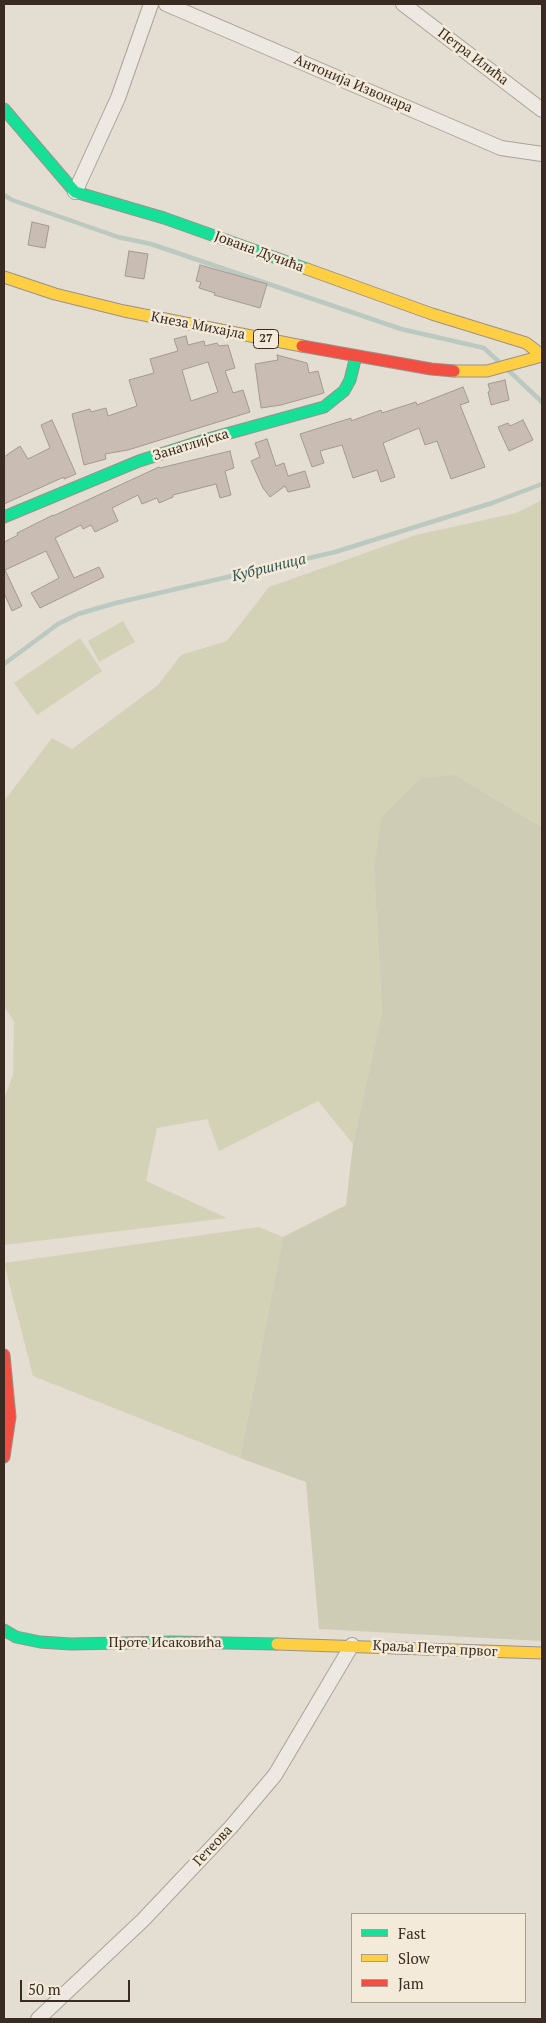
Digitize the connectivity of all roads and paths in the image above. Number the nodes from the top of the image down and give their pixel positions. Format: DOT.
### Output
graph roads {
  1 [pos="151,4"];
  2 [pos="166,4"];
  3 [pos="404,4"];
  4 [pos="4,109"];
  5 [pos="542,110"];
  6 [pos="542,154"];
  7 [pos="75,192"];
  8 [pos="4,277"];
  9 [pos="356,356"];
  10 [pos="542,356"];
  11 [pos="4,517"];
  12 [pos="4,1355"];
  13 [pos="4,1458"];
  14 [pos="4,1630"];
  15 [pos="329,1645"];
  16 [pos="352,1645"];
  17 [pos="542,1653"];
  18 [pos="38,2019"];
  1 -- 7 [label="street"];
  2 -- 6 [label="street, Антонија Извонара"];
  3 -- 5 [label="street, Петра Илића"];
  4 -- 7 [label="street"];
  7 -- 10 [label="street, Јована Дучића"];
  8 -- 9 [label="street, Кнеза Михајла / 27"];
  9 -- 10 [label="street, Кнеза Михајла / 27"];
  9 -- 11 [label="street, Занатлијска"];
  12 -- 13 [label="street"];
  14 -- 15 [label="street, Проте Исаковића"];
  15 -- 16 [label="street, Краља Петра првог"];
  16 -- 17 [label="street, Краља Петра првог"];
  16 -- 18 [label="street, Гетеова"];
}
